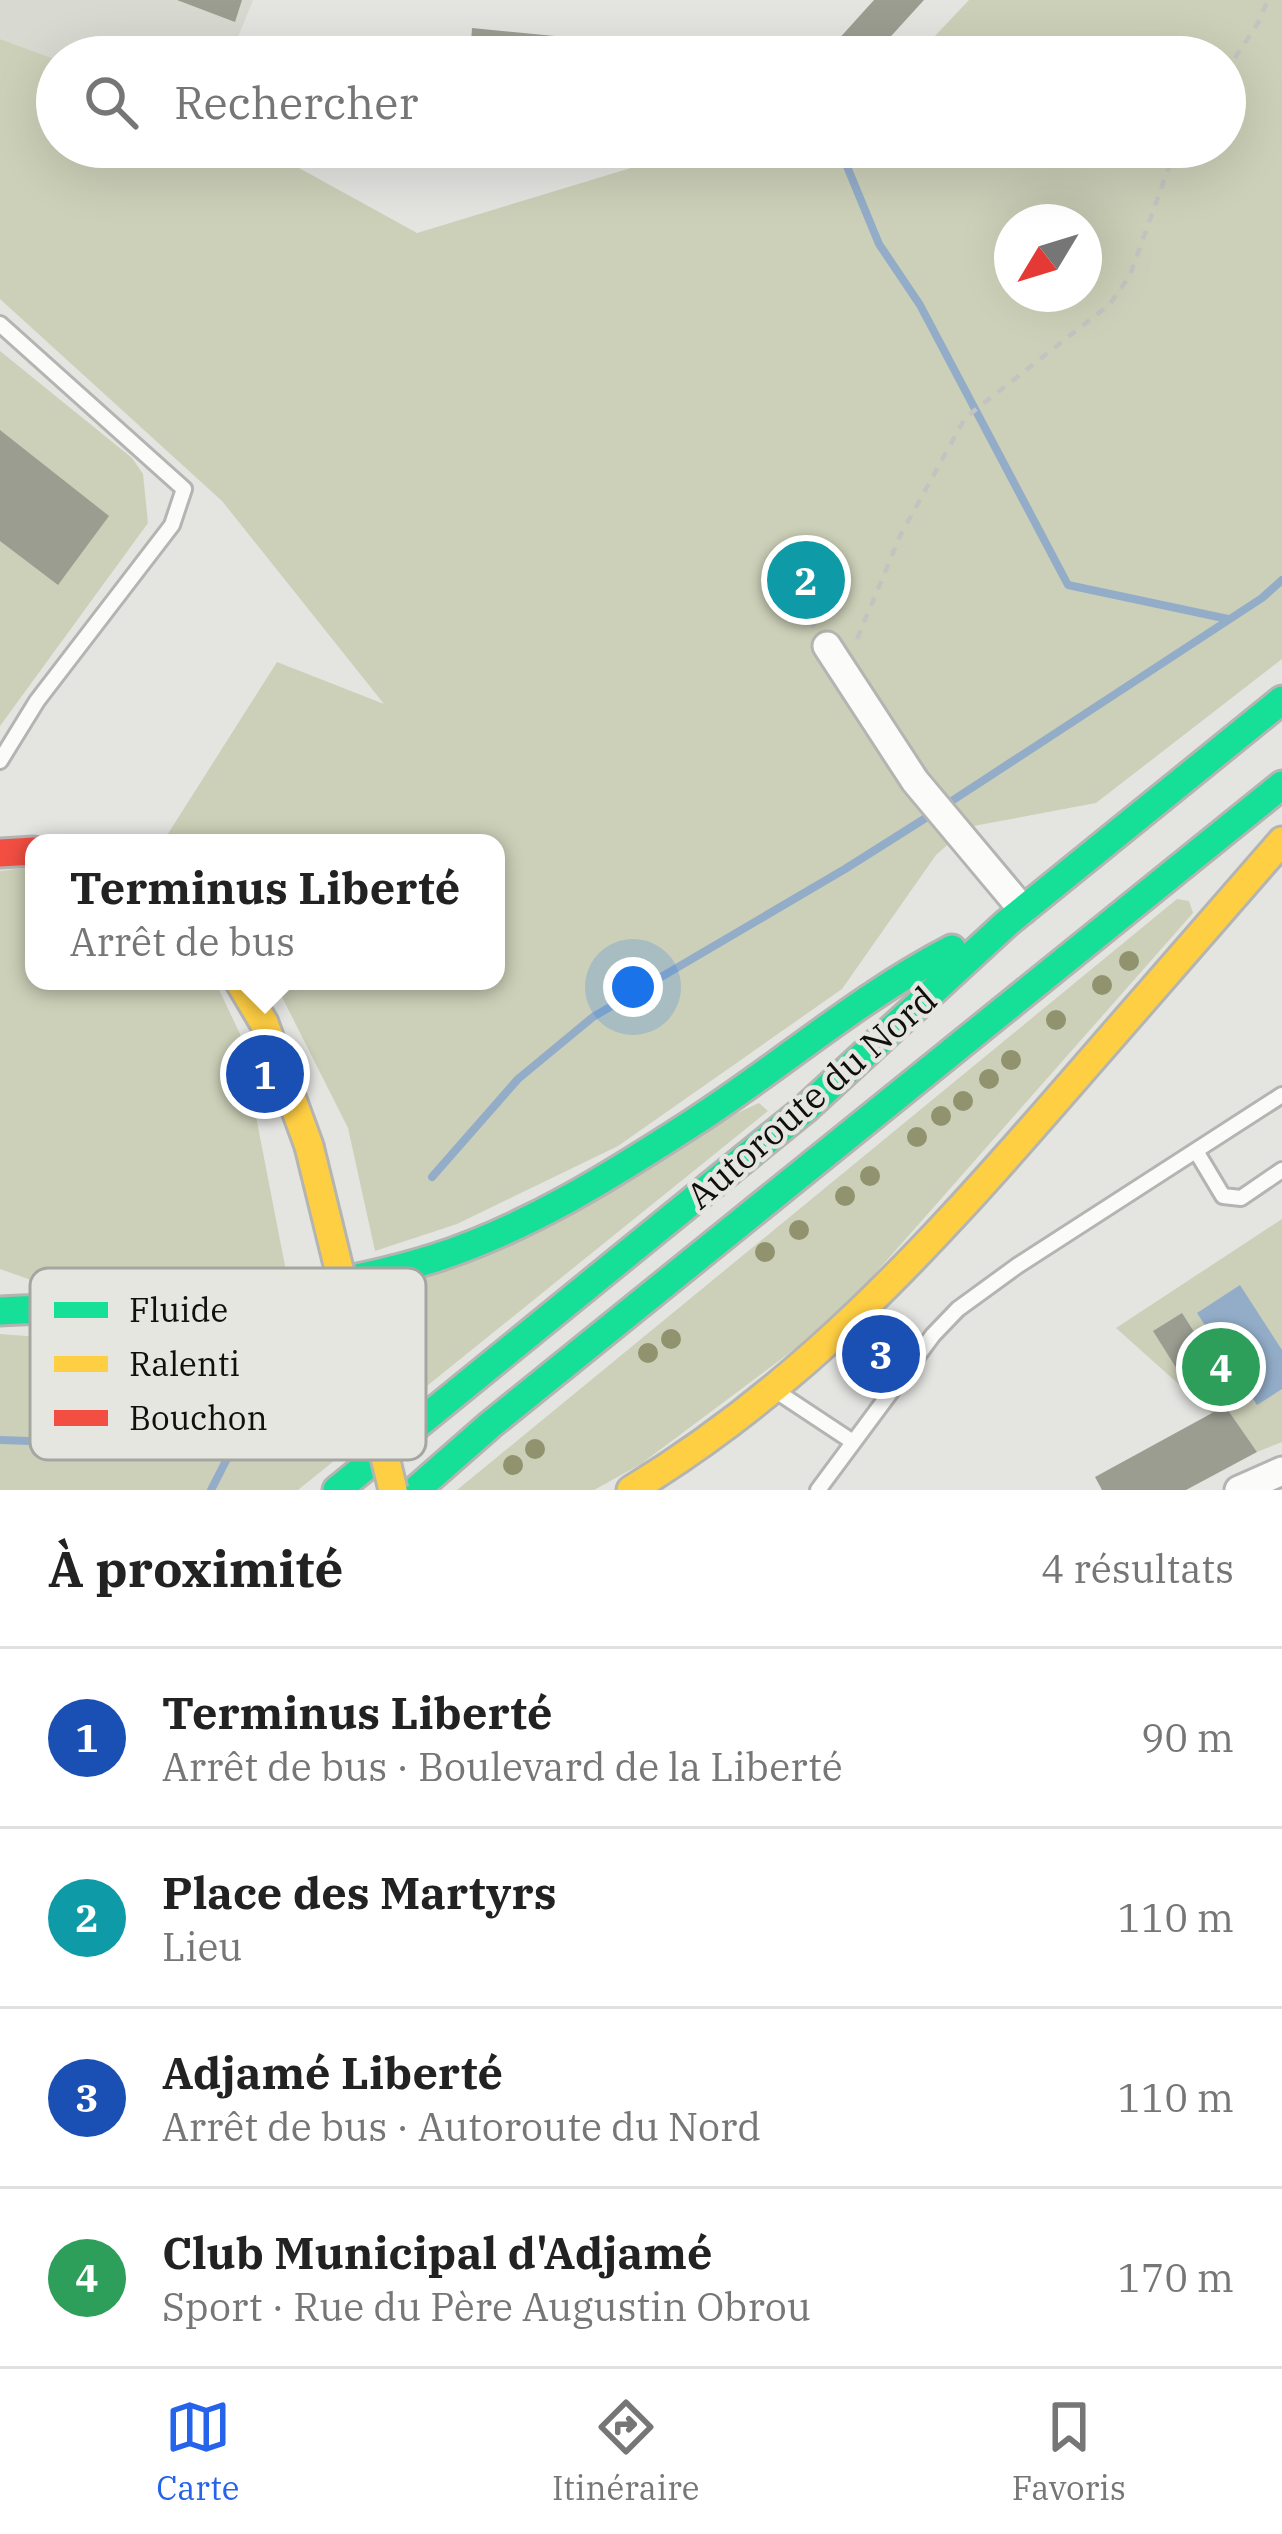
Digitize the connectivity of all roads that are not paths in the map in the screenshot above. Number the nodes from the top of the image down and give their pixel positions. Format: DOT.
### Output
graph roads {
  1 [pos="0,324"];
  2 [pos="826,646"];
  3 [pos="1282,700"];
  4 [pos="0,761"];
  5 [pos="1282,785"];
  6 [pos="1282,842"];
  7 [pos="1015,916"];
  8 [pos="244,990"];
  9 [pos="1282,1095"];
  10 [pos="1196,1151"];
  11 [pos="1282,1170"];
  12 [pos="338,1268"];
  13 [pos="399,1268"];
  14 [pos="0,1283"];
  15 [pos="30,1293"];
  16 [pos="30,1309"];
  17 [pos="0,1311"];
  18 [pos="776,1391"];
  19 [pos="426,1417"];
  20 [pos="853,1442"];
  21 [pos="733,1453"];
  22 [pos="374,1460"];
  23 [pos="386,1460"];
  24 [pos="1282,1471"];
  25 [pos="337,1490"];
  26 [pos="393,1490"];
  27 [pos="416,1490"];
  28 [pos="631,1490"];
  29 [pos="818,1490"];
  30 [pos="1239,1490"];
  1 -- 4 [label="lane"];
  2 -- 7 [label="street"];
  3 -- 7 [label="main road, Autoroute du Nord"];
  5 -- 27 [label="main road, Autoroute du Nord"];
  6 -- 18 [label="main road"];
  7 -- 13 [label="main road"];
  7 -- 19 [label="main road, Autoroute du Nord"];
  8 -- 12 [label="main road, bridge"];
  9 -- 10 [label="lane"];
  10 -- 11 [label="lane"];
  10 -- 20 [label="lane"];
  14 -- 15 [label="main road"];
  16 -- 17 [label="main road"];
  18 -- 20 [label="lane"];
  18 -- 21 [label="main road"];
  18 -- 28 [label="main road"];
  20 -- 29 [label="lane"];
  22 -- 25 [label="main road, Autoroute du Nord"];
  23 -- 26 [label="main road, bridge"];
  24 -- 30 [label="street"];
}
